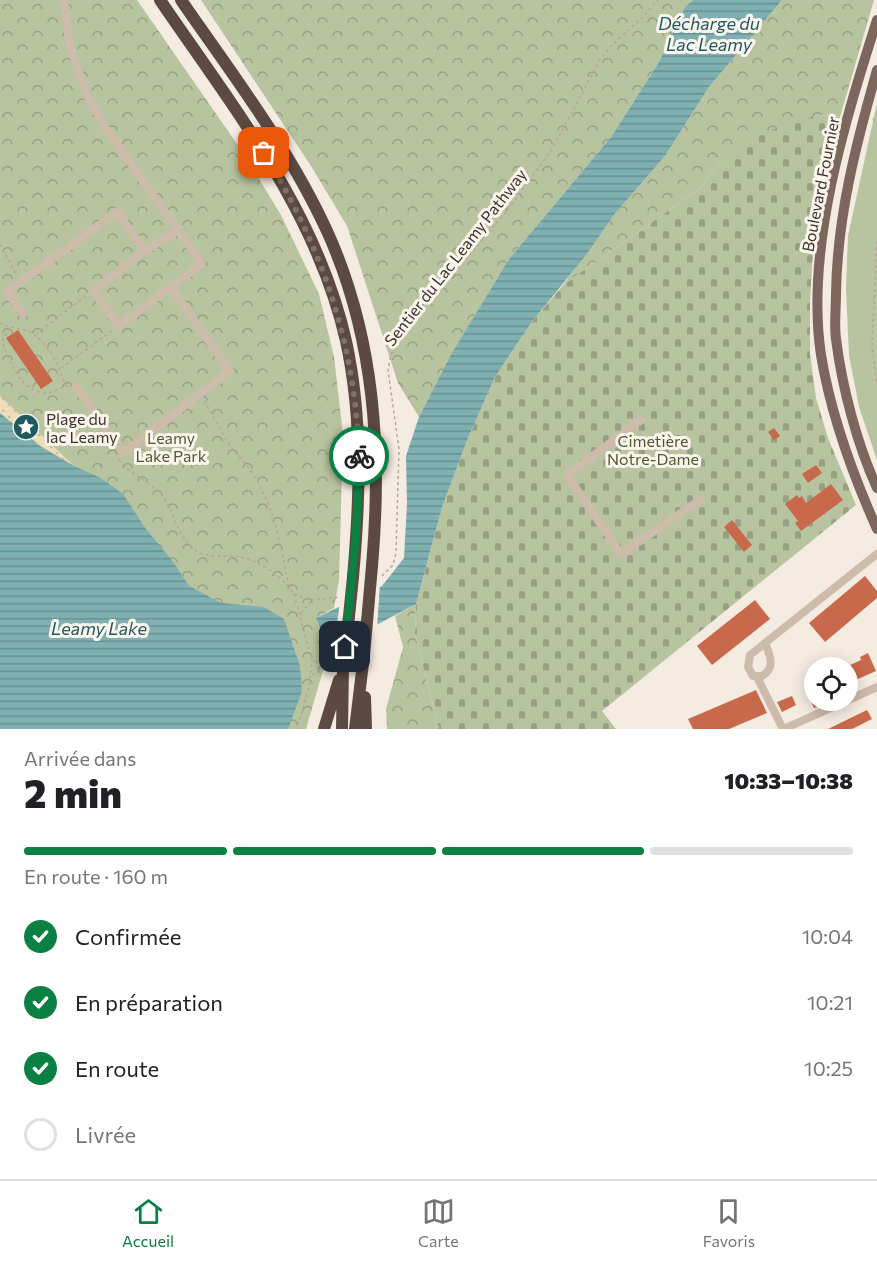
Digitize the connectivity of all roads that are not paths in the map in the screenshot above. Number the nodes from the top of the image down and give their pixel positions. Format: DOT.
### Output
graph roads {
  1 [pos="64,0"];
  2 [pos="160,0"];
  3 [pos="181,0"];
  4 [pos="877,20"];
  5 [pos="877,70"];
  6 [pos="179,230"];
  7 [pos="145,251"];
  8 [pos="171,288"];
  9 [pos="23,314"];
  10 [pos="73,390"];
  11 [pos="850,405"];
  12 [pos="833,412"];
  13 [pos="641,420"];
  14 [pos="877,488"];
  15 [pos="700,500"];
  16 [pos="877,528"];
  17 [pos="877,554"];
  18 [pos="765,643"];
  19 [pos="364,655"];
  20 [pos="338,666"];
  21 [pos="757,677"];
  22 [pos="877,687"];
  23 [pos="324,729"];
  24 [pos="342,729"];
  25 [pos="355,729"];
  26 [pos="366,729"];
  27 [pos="783,729"];
  1 -- 6 [label="street"];
  2 -- 20 [label="highway, bridge"];
  3 -- 19 [label="highway, bridge"];
  4 -- 12 [label="main road, Boulevard Fournier"];
  5 -- 11 [label="main road, Boulevard Fournier"];
  6 -- 7 [label="street"];
  6 -- 8 [label="street"];
  7 -- 8 [label="street"];
  7 -- 9 [label="street"];
  8 -- 10 [label="street"];
  11 -- 12 [label="street"];
  11 -- 14 [label="main road, Boulevard Fournier"];
  12 -- 16 [label="main road, Boulevard Fournier"];
  13 -- 15 [label="street"];
  17 -- 18 [label="street"];
  18 -- 21 [label="street"];
  18 -- 21 [label="street"];
  19 -- 25 [label="highway"];
  19 -- 26 [label="highway"];
  20 -- 23 [label="highway"];
  20 -- 24 [label="highway"];
  21 -- 27 [label="street"];
  22 -- 27 [label="street"];
}
